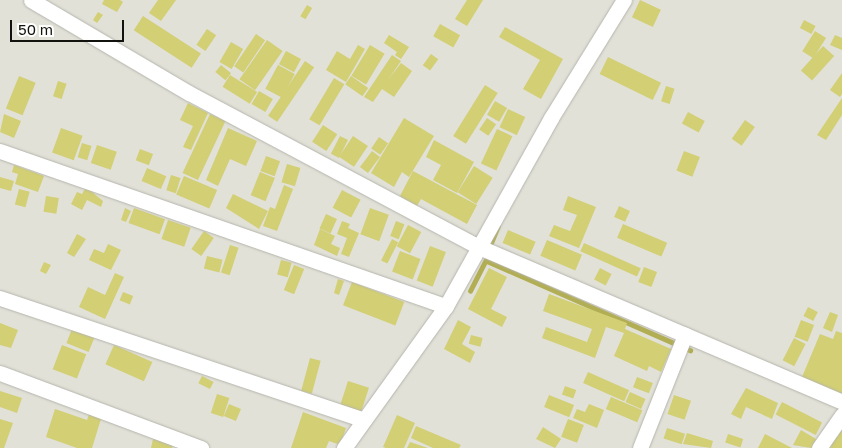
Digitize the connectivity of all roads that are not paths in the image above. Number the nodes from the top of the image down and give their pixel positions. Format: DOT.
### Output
graph roads {
  1 [pos="31,0"];
  2 [pos="624,0"];
  3 [pos="0,151"];
  4 [pos="479,247"];
  5 [pos="0,298"];
  6 [pos="446,306"];
  7 [pos="686,335"];
  8 [pos="0,373"];
  9 [pos="842,402"];
  10 [pos="842,415"];
  11 [pos="364,420"];
  12 [pos="201,448"];
  13 [pos="344,448"];
  14 [pos="640,448"];
  15 [pos="819,448"];
  1 -- 4 [label="street"];
  2 -- 4 [label="street"];
  3 -- 6 [label="street"];
  4 -- 6 [label="street"];
  4 -- 7 [label="street"];
  5 -- 11 [label="street"];
  6 -- 11 [label="street"];
  7 -- 9 [label="street"];
  7 -- 14 [label="street"];
  8 -- 12 [label="street"];
  10 -- 15 [label="street"];
  11 -- 13 [label="street"];
}
